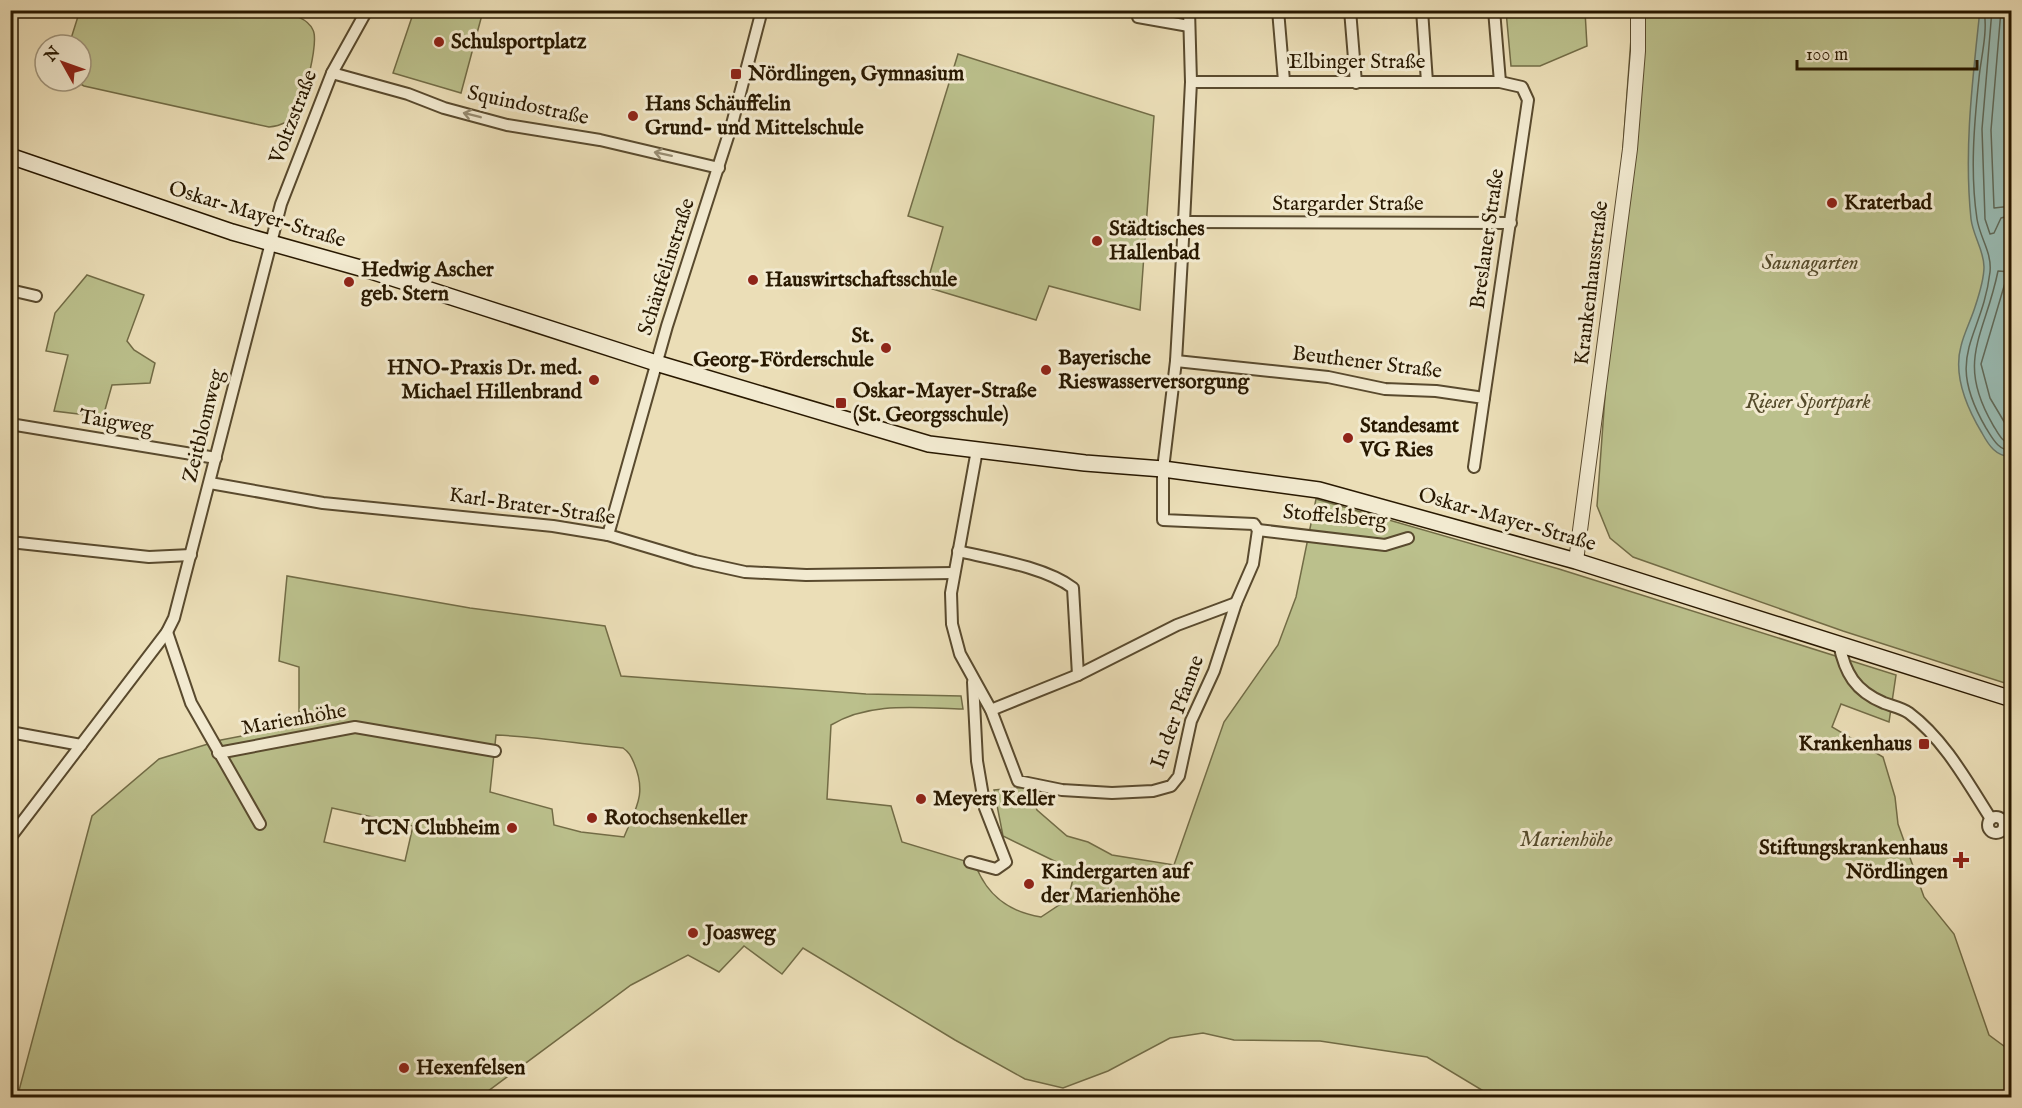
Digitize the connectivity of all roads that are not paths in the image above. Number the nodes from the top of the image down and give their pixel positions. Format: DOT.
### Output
graph roads {
  1 [pos="367,10"];
  2 [pos="762,10"];
  3 [pos="1137,10"];
  4 [pos="1189,10"];
  5 [pos="1278,10"];
  6 [pos="1350,10"];
  7 [pos="1422,10"];
  8 [pos="1494,10"];
  9 [pos="1638,10"];
  10 [pos="1189,26"];
  11 [pos="332,73"];
  12 [pos="1284,81"];
  13 [pos="1191,82"];
  14 [pos="1427,82"];
  15 [pos="1500,82"];
  16 [pos="1356,83"];
  17 [pos="1522,87"];
  18 [pos="10,156"];
  19 [pos="719,168"];
  20 [pos="1184,222"];
  21 [pos="1511,223"];
  22 [pos="269,242"];
  23 [pos="10,290"];
  24 [pos="36,296"];
  25 [pos="1176,361"];
  26 [pos="656,363"];
  27 [pos="1484,398"];
  28 [pos="10,424"];
  29 [pos="976,450"];
  30 [pos="216,458"];
  31 [pos="1474,466"];
  32 [pos="1163,469"];
  33 [pos="210,483"];
  34 [pos="1258,530"];
  35 [pos="608,535"];
  36 [pos="1408,538"];
  37 [pos="10,542"];
  38 [pos="958,551"];
  39 [pos="191,555"];
  40 [pos="1576,561"];
  41 [pos="954,573"];
  42 [pos="1236,603"];
  43 [pos="167,632"];
  44 [pos="1839,644"];
  45 [pos="1078,675"];
  46 [pos="972,676"];
  47 [pos="2012,699"];
  48 [pos="991,711"];
  49 [pos="10,732"];
  50 [pos="81,745"];
  51 [pos="495,751"];
  52 [pos="218,753"];
  53 [pos="1991,819"];
  54 [pos="260,824"];
  55 [pos="10,838"];
  56 [pos="970,862"];
  1 -- 11 [label="street, Voltzstraße"];
  2 -- 19 [label="street, Schäufelinstraße"];
  3 -- 10 [label="street"];
  4 -- 10 [label="street"];
  5 -- 12 [label="street"];
  6 -- 16 [label="street"];
  7 -- 14 [label="street"];
  8 -- 15 [label="street"];
  9 -- 40 [label="street, Krankenhausstraße"];
  10 -- 13 [label="street"];
  19 -- 11 [label="street, Squindostraße, one-way"];
  11 -- 22 [label="street, Voltzstraße"];
  12 -- 13 [label="street, Elbinger Straße"];
  12 -- 16 [label="street, Elbinger Straße"];
  13 -- 20 [label="street"];
  14 -- 15 [label="street, Elbinger Straße"];
  14 -- 16 [label="street, Elbinger Straße"];
  15 -- 17 [label="street, Elbinger Straße"];
  17 -- 21 [label="street, Breslauer Straße"];
  18 -- 22 [label="main road, Oskar-Mayer-Straße"];
  19 -- 26 [label="street, Schäufelinstraße"];
  20 -- 21 [label="street, Stargarder Straße"];
  20 -- 25 [label="street"];
  21 -- 27 [label="street, Breslauer Straße"];
  22 -- 26 [label="main road, Oskar-Mayer-Straße"];
  22 -- 30 [label="street, Zeitblomweg"];
  23 -- 24 [label="street"];
  25 -- 27 [label="street, Beuthener Straße"];
  25 -- 32 [label="street"];
  26 -- 29 [label="main road, Oskar-Mayer-Straße"];
  26 -- 35 [label="street, Schäufelinstraße"];
  27 -- 31 [label="street"];
  28 -- 30 [label="street, Taigweg"];
  29 -- 32 [label="main road, Oskar-Mayer-Straße"];
  29 -- 38 [label="street, In der Pfanne"];
  30 -- 33 [label="street, Zeitblomweg"];
  32 -- 34 [label="street"];
  32 -- 40 [label="main road, Oskar-Mayer-Straße"];
  33 -- 35 [label="street, Karl-Brater-Straße"];
  33 -- 39 [label="street, Zeitblomweg"];
  34 -- 36 [label="street, Stoffelsberg"];
  34 -- 42 [label="street, In der Pfanne"];
  35 -- 41 [label="street, Karl-Brater-Straße"];
  37 -- 39 [label="street"];
  38 -- 41 [label="street, In der Pfanne"];
  38 -- 45 [label="street"];
  39 -- 43 [label="street, Zeitblomweg"];
  40 -- 44 [label="main road, Oskar-Mayer-Straße"];
  41 -- 46 [label="street, In der Pfanne"];
  42 -- 45 [label="street, In der Pfanne"];
  42 -- 48 [label="street, In der Pfanne"];
  43 -- 50 [label="street, Zeitblomweg"];
  43 -- 52 [label="street"];
  44 -- 47 [label="main road, Oskar-Mayer-Straße"];
  44 -- 53 [label="street"];
  45 -- 48 [label="street, In der Pfanne"];
  46 -- 48 [label="street, In der Pfanne"];
  46 -- 56 [label="street"];
  49 -- 50 [label="street"];
  50 -- 55 [label="street, Zeitblomweg"];
  51 -- 52 [label="street, Marienhöhe"];
  52 -- 54 [label="street, Marienhöhe"];
}
